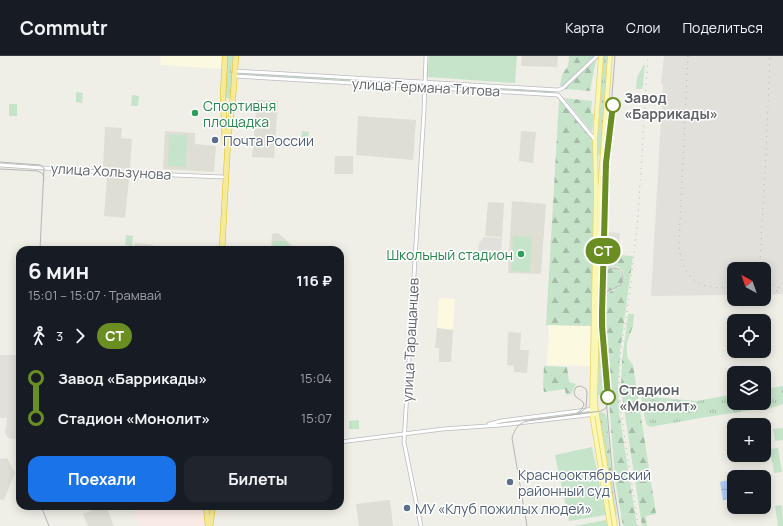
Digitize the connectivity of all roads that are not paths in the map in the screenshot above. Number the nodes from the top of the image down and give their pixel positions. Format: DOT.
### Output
graph roads {
  1 [pos="225,56"];
  2 [pos="236,56"];
  3 [pos="426,56"];
  4 [pos="597,56"];
  5 [pos="601,56"];
  6 [pos="610,56"];
  7 [pos="235,73"];
  8 [pos="357,78"];
  9 [pos="357,82"];
  10 [pos="424,82"];
  11 [pos="424,87"];
  12 [pos="223,97"];
  13 [pos="233,97"];
  14 [pos="595,140"];
  15 [pos="595,155"];
  16 [pos="604,155"];
  17 [pos="0,165"];
  18 [pos="223,177"];
  19 [pos="221,246"];
  20 [pos="221,246"];
  21 [pos="594,411"];
  22 [pos="404,435"];
  23 [pos="344,442"];
  24 [pos="207,510"];
  25 [pos="212,510"];
  26 [pos="613,516"];
  27 [pos="608,517"];
  28 [pos="209,526"];
  29 [pos="421,526"];
  30 [pos="610,526"];
  31 [pos="615,526"];
  1 -- 12 [label="highway"];
  2 -- 7 [label="highway"];
  3 -- 10 [label="street, улица Таращанцев"];
  4 -- 10 [label="street, улица Германа Титова"];
  5 -- 14 [label="main road"];
  6 -- 16 [label="main road"];
  7 -- 8 [label="street, улица Германа Титова"];
  7 -- 9 [label="street, улица Германа Титова"];
  7 -- 13 [label="highway"];
  8 -- 9 [label="street"];
  8 -- 10 [label="street, улица Германа Титова"];
  9 -- 11 [label="street, улица Германа Титова"];
  10 -- 11 [label="street, улица Таращанцев"];
  11 -- 14 [label="street, улица Германа Титова"];
  11 -- 22 [label="street, улица Таращанцев"];
  12 -- 13 [label="highway"];
  12 -- 18 [label="highway"];
  13 -- 19 [label="highway"];
  14 -- 15 [label="main road"];
  15 -- 16 [label="main road"];
  15 -- 21 [label="main road"];
  16 -- 21 [label="main road"];
  17 -- 18 [label="street, улица Хользунова"];
  18 -- 20 [label="highway"];
  21 -- 22 [label="street"];
  21 -- 26 [label="main road"];
  21 -- 27 [label="main road"];
  22 -- 23 [label="street"];
  22 -- 29 [label="street, улица Таращанцев"];
  24 -- 28 [label="highway"];
  25 -- 28 [label="highway"];
  26 -- 27 [label="main road"];
  26 -- 31 [label="main road"];
  27 -- 30 [label="main road"];
}
